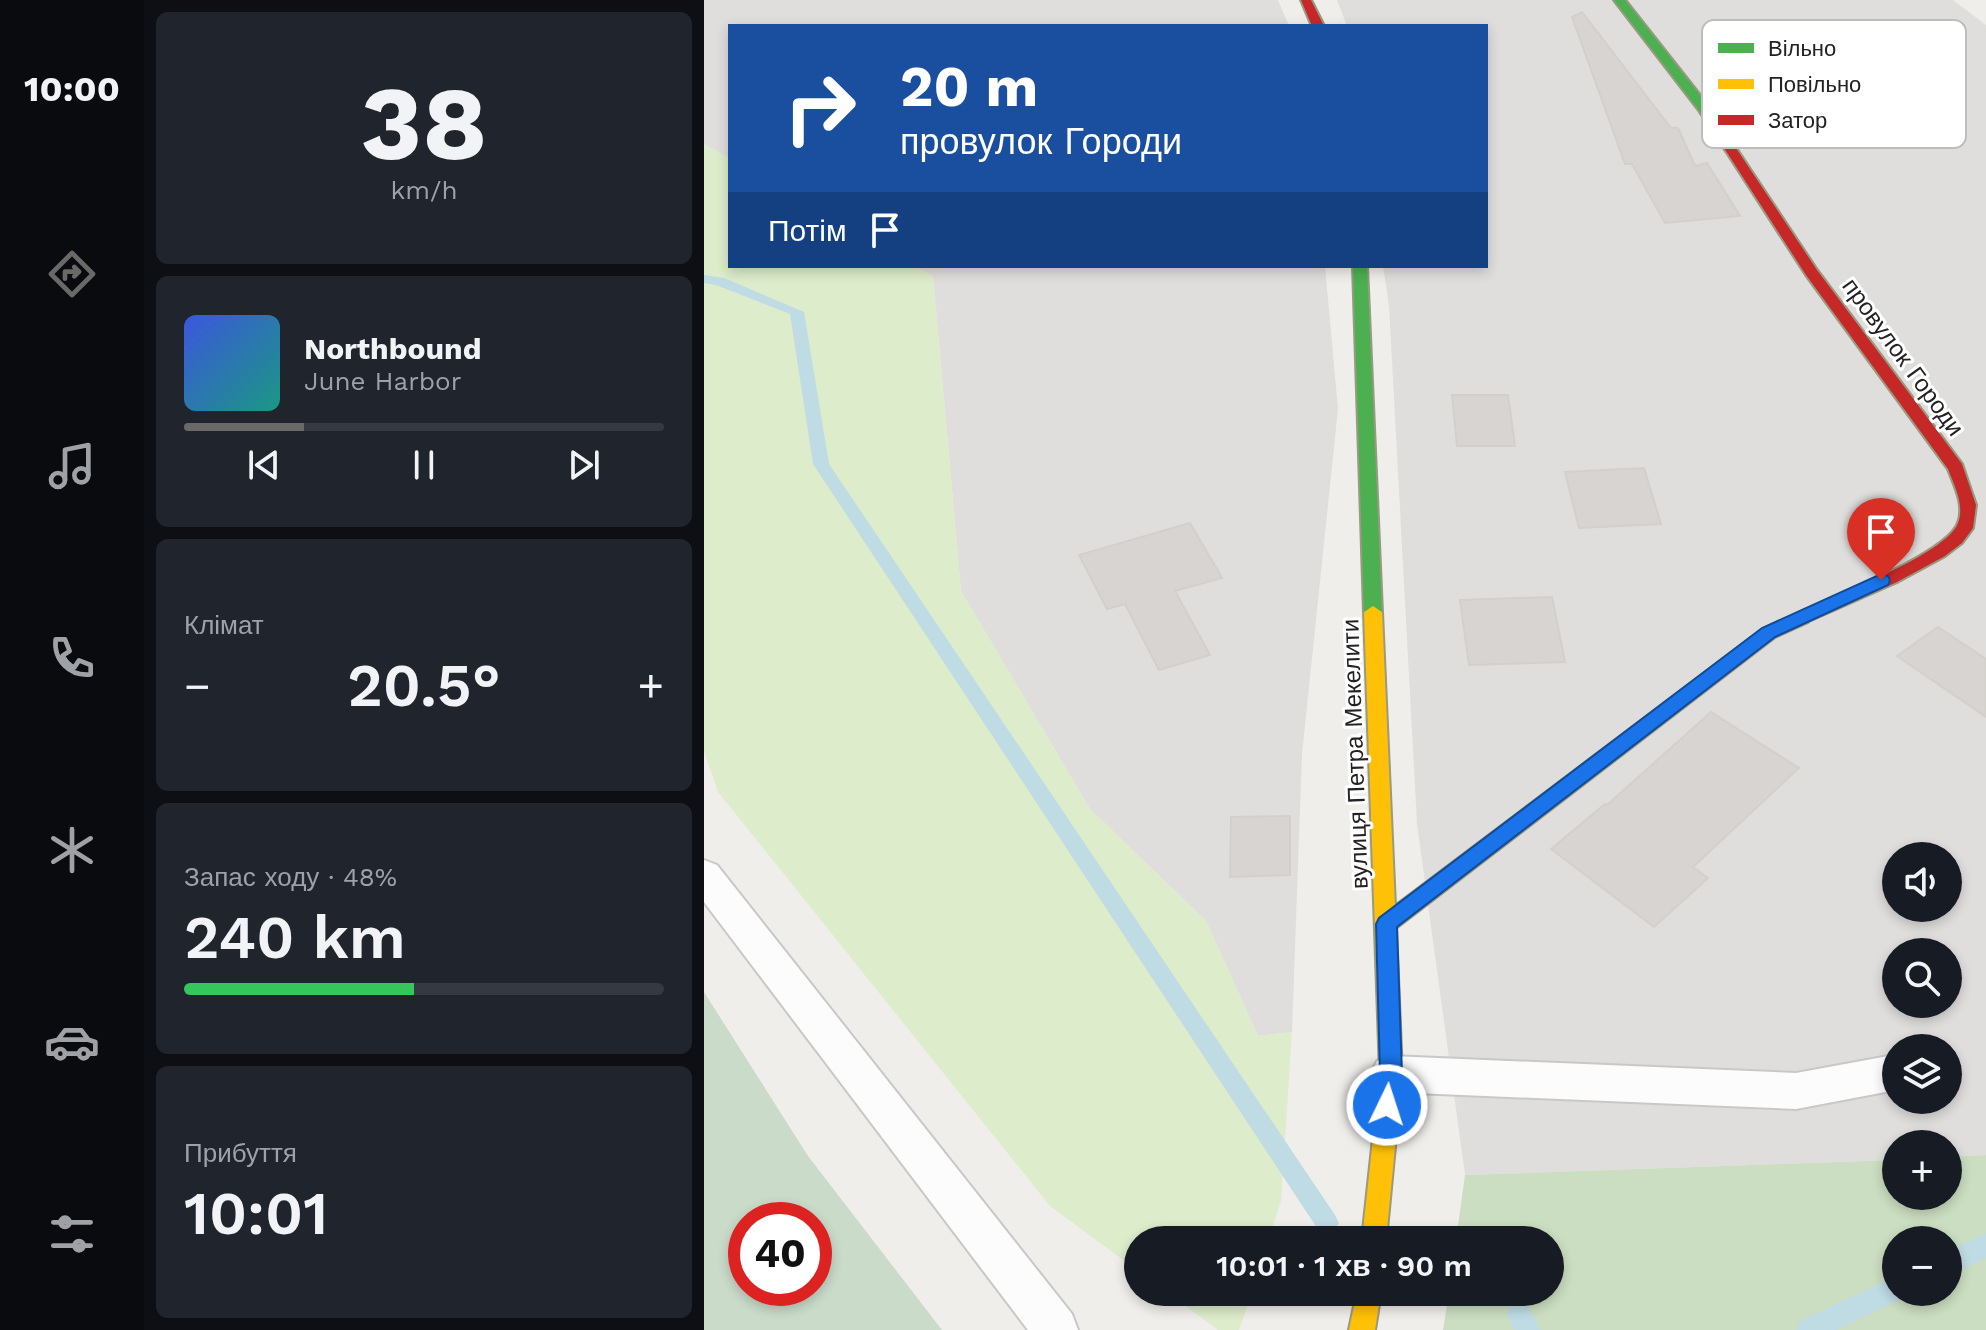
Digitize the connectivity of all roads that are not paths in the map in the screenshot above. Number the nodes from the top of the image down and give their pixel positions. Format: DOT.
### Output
graph roads {
  1 [pos="1306,0"];
  2 [pos="1619,0"];
  3 [pos="1317,24"];
  4 [pos="1702,106"];
  5 [pos="1730,148"];
  6 [pos="1360,268"];
  7 [pos="704,875"];
  8 [pos="1386,924"];
  9 [pos="1391,1074"];
  10 [pos="1882,1075"];
  11 [pos="1375,1226"];
  12 [pos="1366,1306"];
  13 [pos="1056,1330"];
  14 [pos="1362,1330"];
  1 -- 3 [label="street"];
  2 -- 4 [label="street, провулок Городи"];
  5 -- 8 [label="street, провулок Городи"];
  6 -- 8 [label="street, вулиця Петра Мекелити"];
  7 -- 13 [label="lane"];
  8 -- 9 [label="street, вулиця Петра Мекелити"];
  9 -- 10 [label="lane"];
  9 -- 11 [label="street, вулиця Петра Мекелити"];
  12 -- 14 [label="street"];
}
